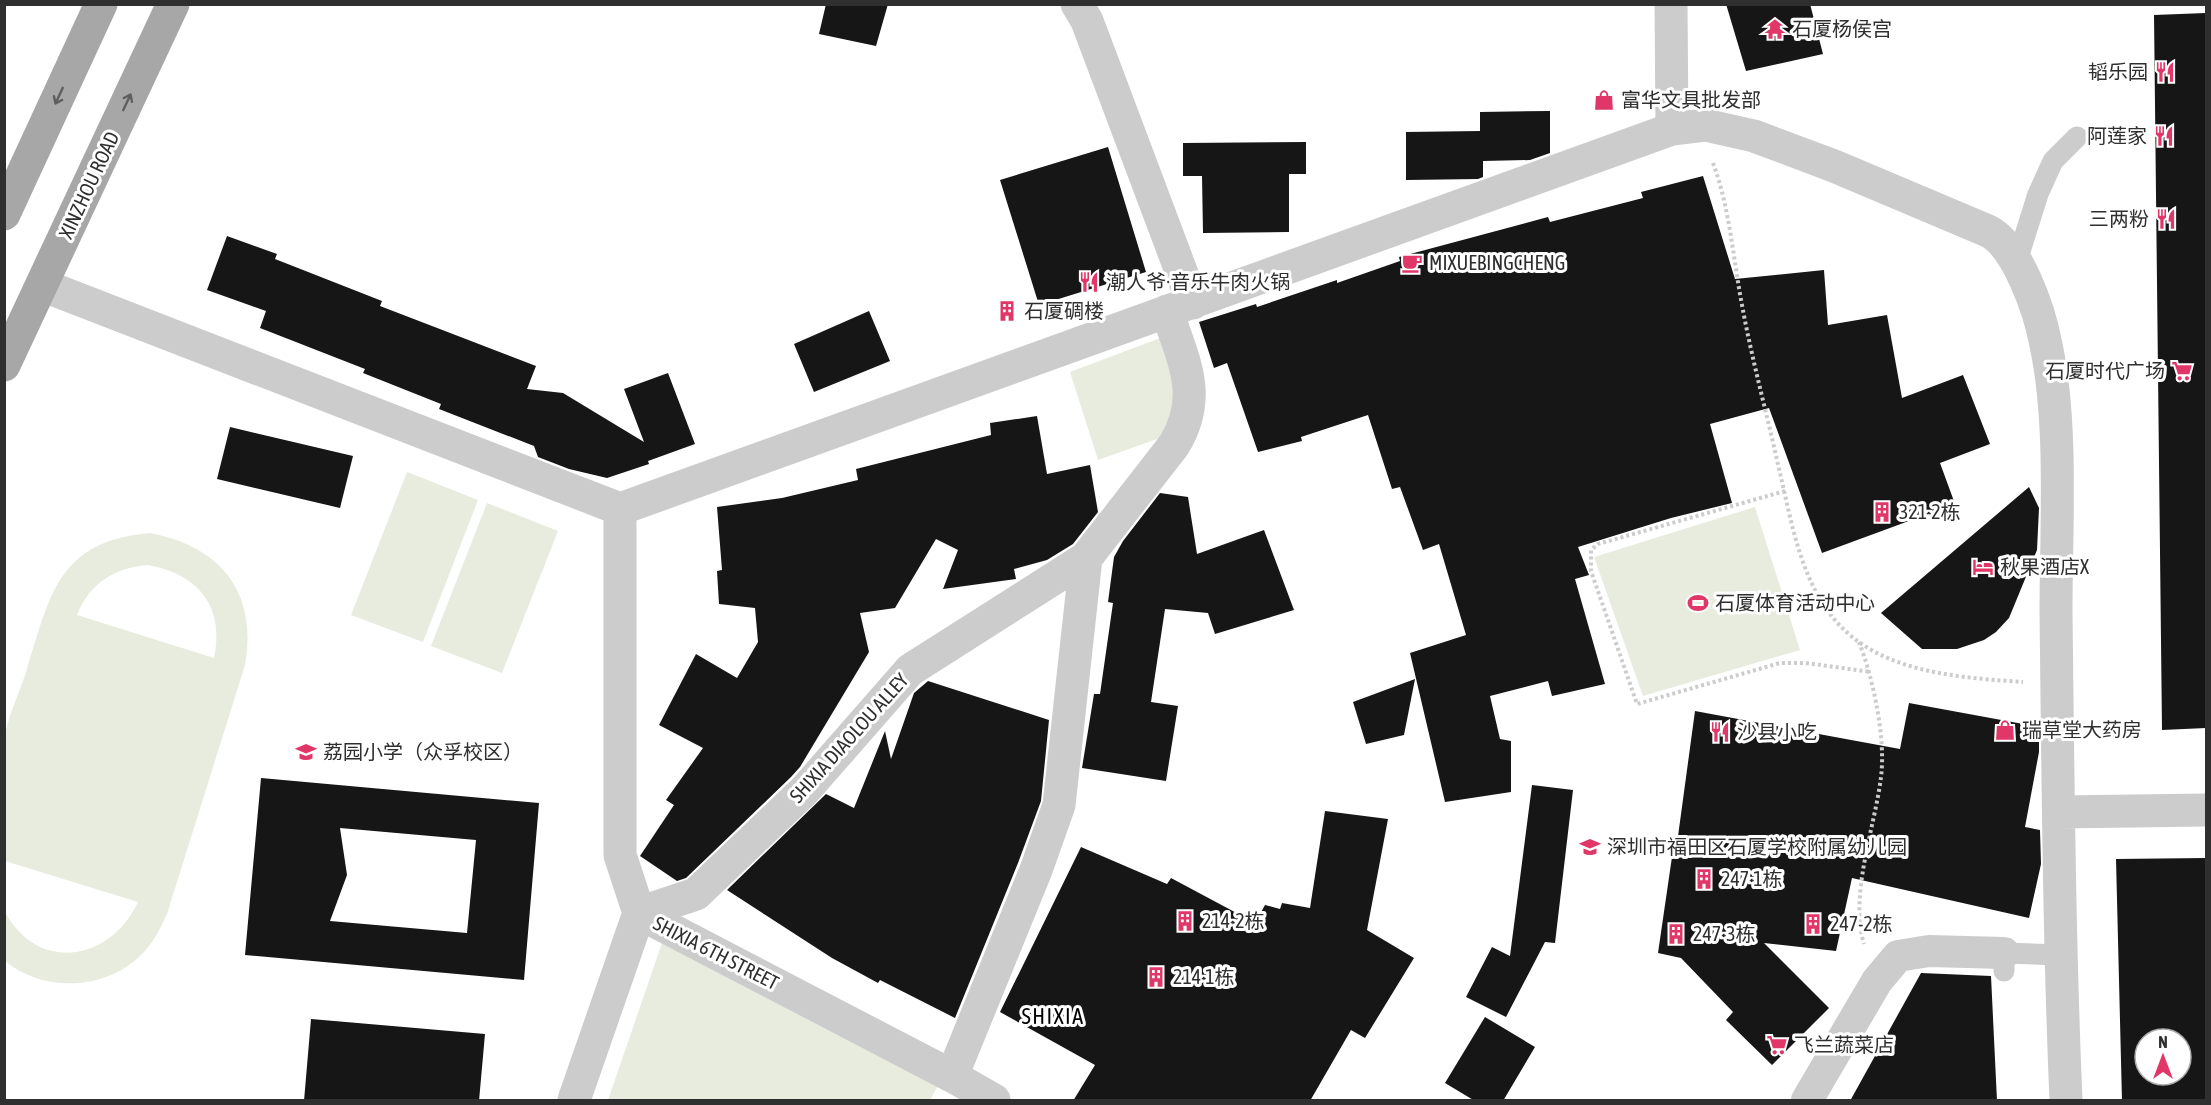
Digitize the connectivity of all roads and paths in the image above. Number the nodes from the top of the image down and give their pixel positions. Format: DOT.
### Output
graph roads {
  1 [pos="101,4"];
  2 [pos="173,4"];
  3 [pos="1077,4"];
  4 [pos="1671,4"];
  5 [pos="1686,128"];
  6 [pos="2077,137"];
  7 [pos="4,214"];
  8 [pos="2016,264"];
  9 [pos="42,285"];
  10 [pos="1180,307"];
  11 [pos="4,364"];
  12 [pos="1785,491"];
  13 [pos="620,509"];
  14 [pos="1086,558"];
  15 [pos="1859,641"];
  16 [pos="1871,672"];
  17 [pos="2057,685"];
  18 [pos="2206,810"];
  19 [pos="2060,812"];
  20 [pos="639,913"];
  21 [pos="2060,955"];
  22 [pos="2004,962"];
  23 [pos="1881,973"];
  24 [pos="968,1091"];
  25 [pos="574,1101"];
  26 [pos="1807,1101"];
  27 [pos="2066,1101"];
  1 -- 7 [label="main road, one-way"];
  9 -- 2 [label="main road, XINZHOU ROAD, one-way"];
  3 -- 10 [label="street, SHIXIA DIAOLOU ALLEY"];
  4 -- 5 [label="street"];
  5 -- 8 [label="street"];
  5 -- 10 [label="street"];
  5 -- 12 [label="path"];
  6 -- 8 [label="lane"];
  8 -- 17 [label="street"];
  9 -- 11 [label="main road, XINZHOU ROAD"];
  9 -- 13 [label="street"];
  10 -- 13 [label="street"];
  10 -- 14 [label="street, SHIXIA DIAOLOU ALLEY"];
  12 -- 15 [label="path"];
  12 -- 16 [label="path"];
  13 -- 20 [label="street, SHIXIA 6TH STREET"];
  14 -- 20 [label="street, SHIXIA DIAOLOU ALLEY"];
  14 -- 24 [label="street"];
  15 -- 16 [label="path"];
  15 -- 17 [label="path"];
  16 -- 23 [label="path"];
  17 -- 19 [label="street"];
  18 -- 19 [label="street"];
  19 -- 21 [label="street"];
  20 -- 24 [label="street, SHIXIA 6TH STREET"];
  20 -- 25 [label="street"];
  21 -- 22 [label="lane"];
  21 -- 27 [label="street"];
  22 -- 23 [label="street"];
  23 -- 26 [label="street"];
}
